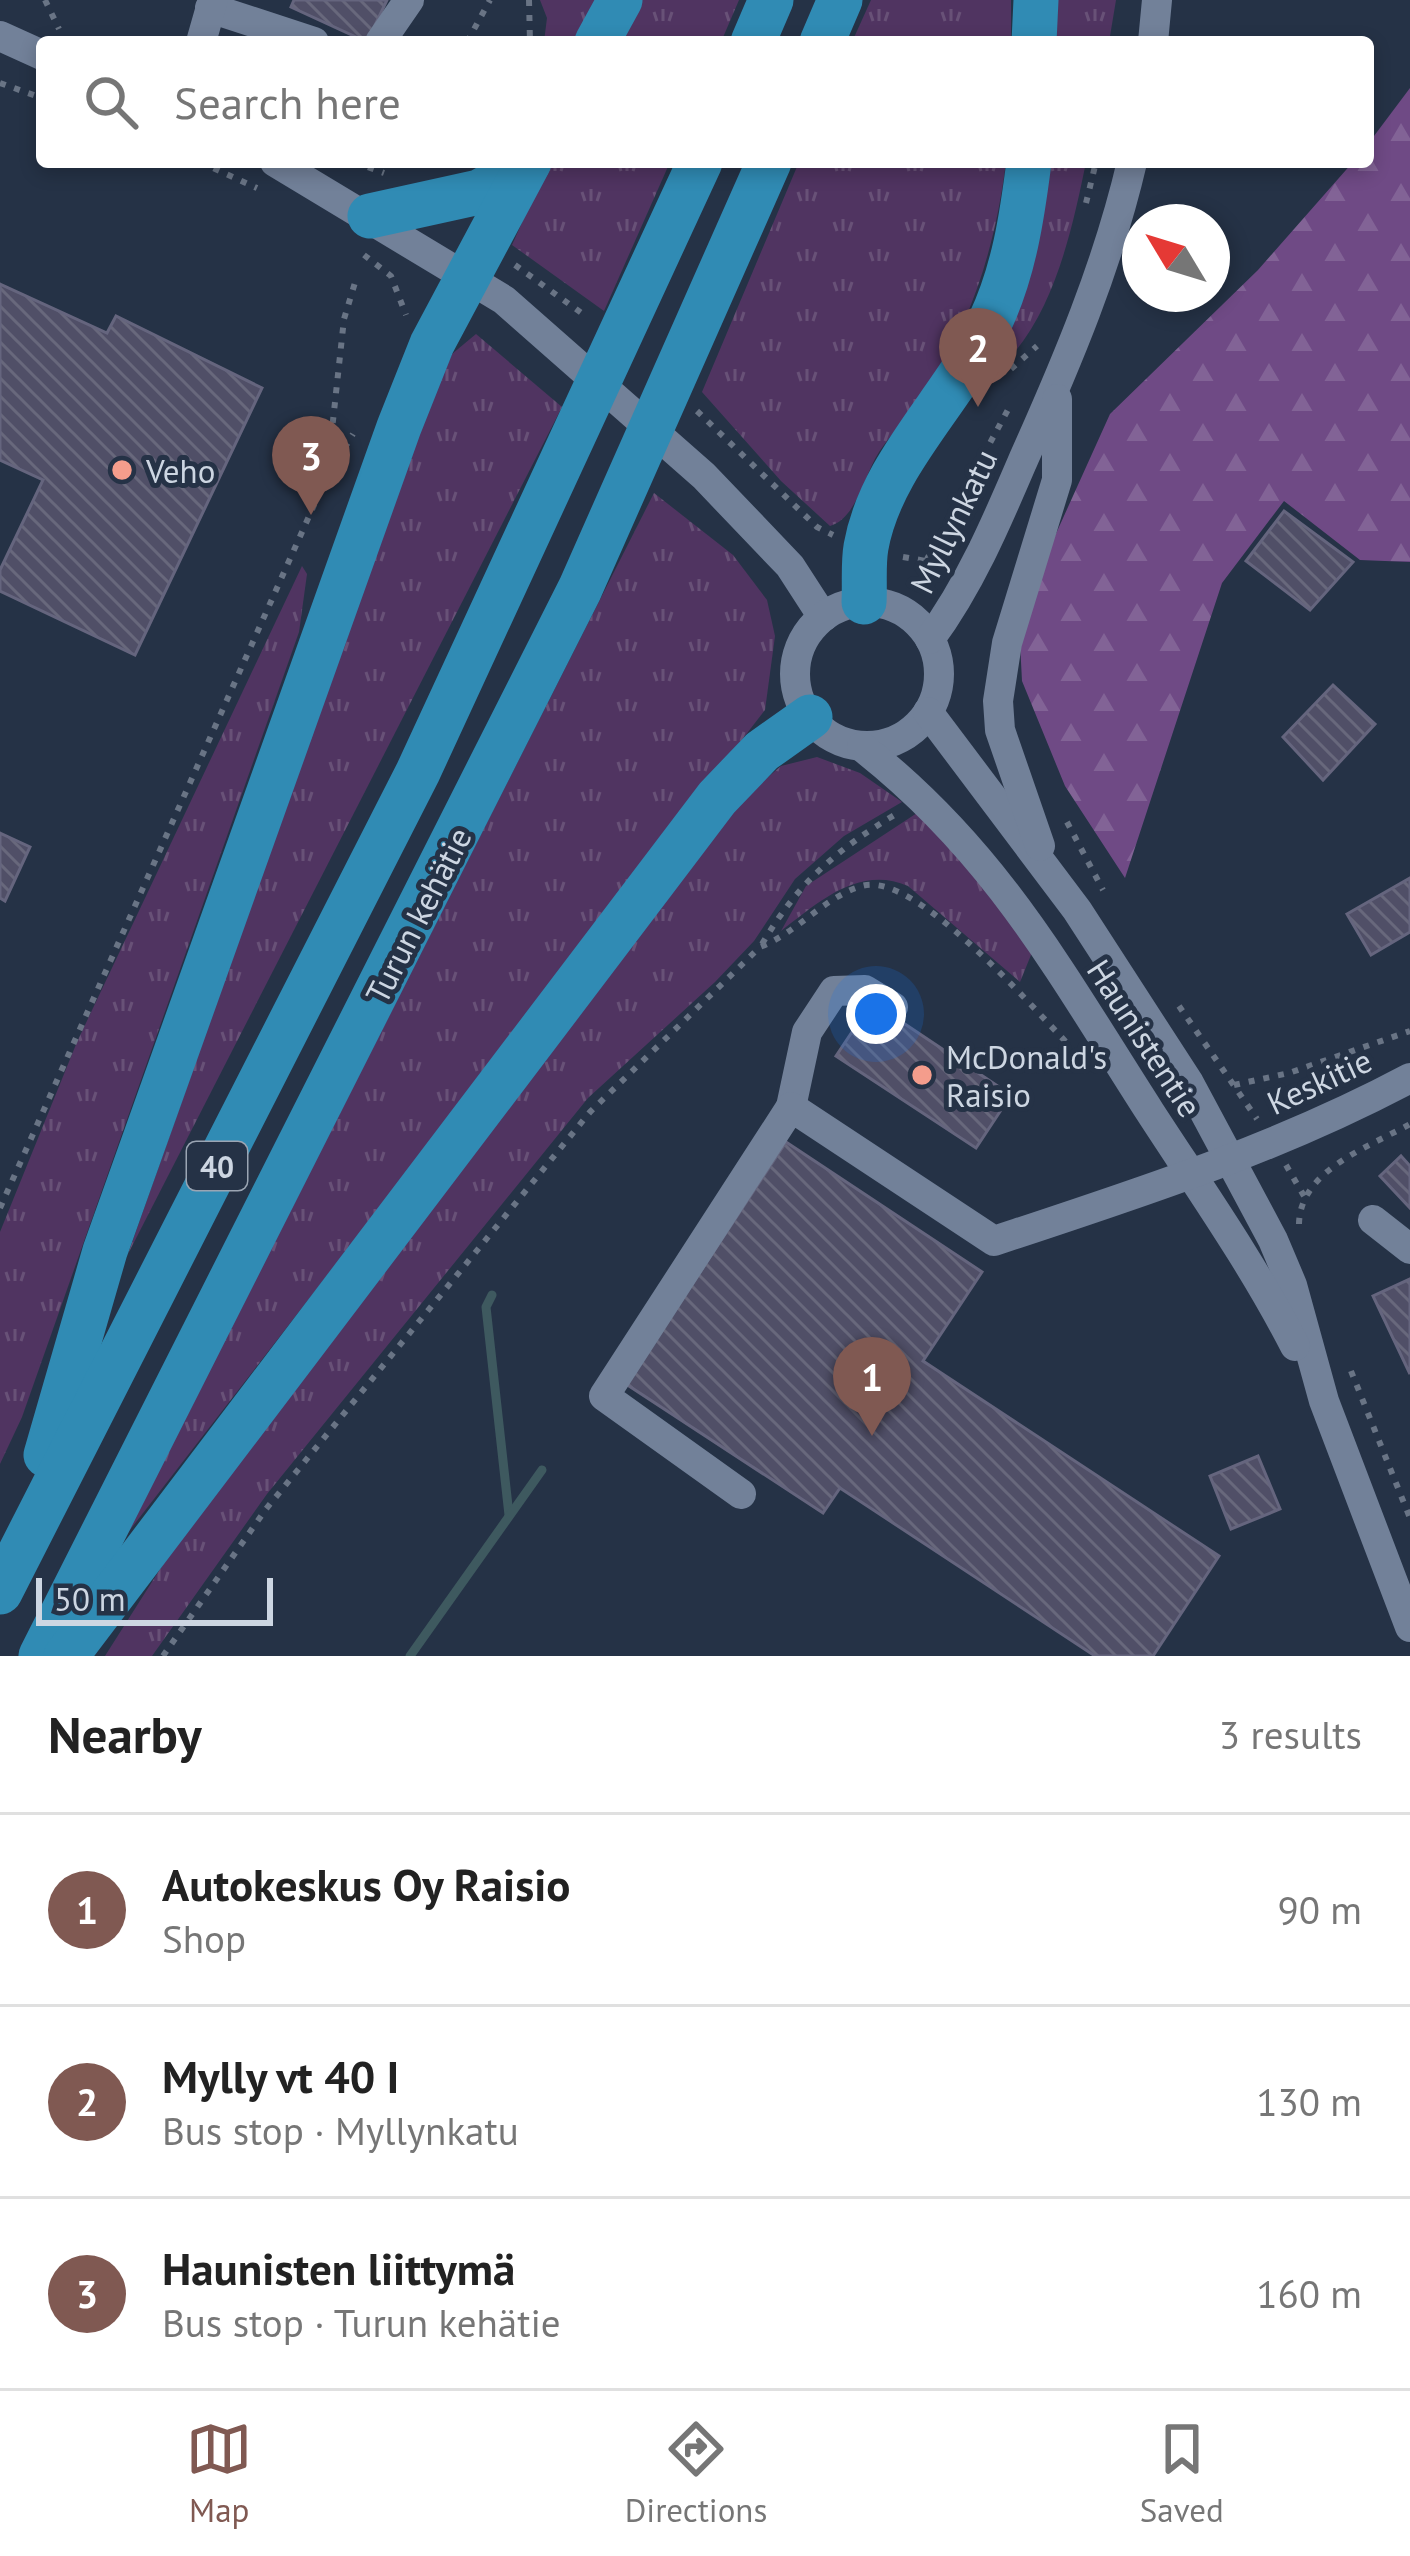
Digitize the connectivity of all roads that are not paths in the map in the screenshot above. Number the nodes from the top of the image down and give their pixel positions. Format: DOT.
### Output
graph roads {
  1 [pos="409,0"];
  2 [pos="620,0"];
  3 [pos="771,0"];
  4 [pos="840,0"];
  5 [pos="1036,0"];
  6 [pos="1157,0"];
  7 [pos="212,4"];
  8 [pos="0,36"];
  9 [pos="203,36"];
  10 [pos="298,36"];
  11 [pos="384,36"];
  12 [pos="600,36"];
  13 [pos="756,36"];
  14 [pos="825,36"];
  15 [pos="1034,36"];
  16 [pos="1154,36"];
  17 [pos="36,43"];
  18 [pos="282,168"];
  19 [pos="521,168"];
  20 [pos="527,168"];
  21 [pos="697,168"];
  22 [pos="767,168"];
  23 [pos="1028,168"];
  24 [pos="1130,168"];
  25 [pos="360,230"];
  26 [pos="486,288"];
  27 [pos="1057,385"];
  28 [pos="843,609"];
  29 [pos="930,639"];
  30 [pos="928,712"];
  31 [pos="810,717"];
  32 [pos="862,747"];
  33 [pos="1047,869"];
  34 [pos="893,1006"];
  35 [pos="1410,1078"];
  36 [pos="790,1107"];
  37 [pos="1231,1160"];
  38 [pos="1191,1177"];
  39 [pos="1373,1220"];
  40 [pos="1410,1250"];
  41 [pos="1324,1401"];
  42 [pos="741,1494"];
  43 [pos="8,1575"];
  44 [pos="1410,1627"];
  45 [pos="41,1656"];
  46 [pos="66,1656"];
  1 -- 11 [label="street"];
  2 -- 12 [label="highway"];
  3 -- 13 [label="highway"];
  4 -- 14 [label="highway"];
  5 -- 15 [label="highway"];
  6 -- 16 [label="street"];
  7 -- 9 [label="street"];
  7 -- 10 [label="street"];
  8 -- 17 [label="street"];
  18 -- 25 [label="street"];
  19 -- 25 [label="highway"];
  20 -- 26 [label="highway"];
  21 -- 43 [label="highway, Turun kehätie / 40"];
  22 -- 45 [label="highway, Turun kehätie / 40"];
  23 -- 28 [label="highway"];
  24 -- 27 [label="street, Myllynkatu"];
  25 -- 26 [label="street"];
  26 -- 28 [label="street"];
  26 -- 43 [label="highway"];
  27 -- 29 [label="street, Myllynkatu"];
  27 -- 33 [label="street"];
  28 -- 29 [label="street"];
  28 -- 31 [label="street"];
  29 -- 30 [label="street"];
  30 -- 32 [label="street"];
  30 -- 33 [label="street, Haunistentie"];
  31 -- 32 [label="street"];
  31 -- 46 [label="highway"];
  32 -- 38 [label="street, Haunistentie"];
  33 -- 37 [label="street, Haunistentie"];
  34 -- 36 [label="street"];
  35 -- 37 [label="street, Keskitie"];
  36 -- 38 [label="street, Keskitie"];
  36 -- 42 [label="street"];
  37 -- 38 [label="street, Keskitie"];
  37 -- 41 [label="street, Haunistentie"];
  38 -- 41 [label="street, Haunistentie"];
  39 -- 40 [label="street"];
  41 -- 44 [label="street, Haunistentie"];
}
